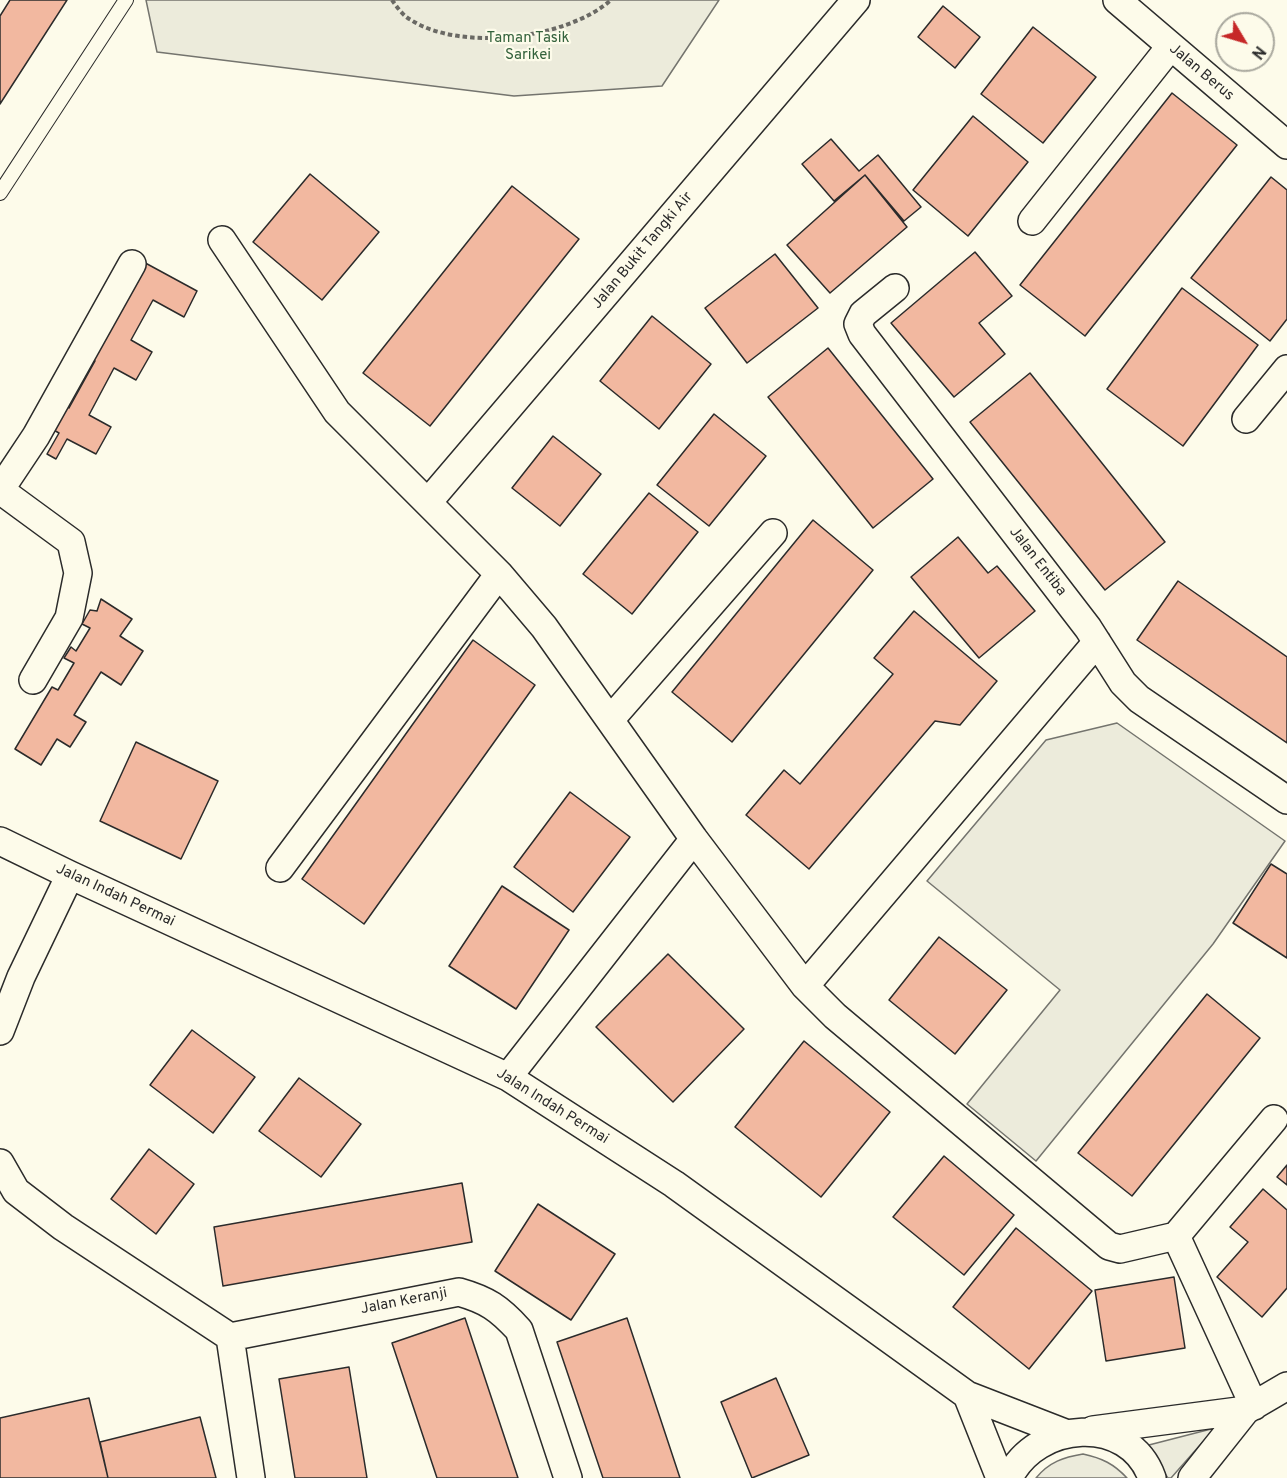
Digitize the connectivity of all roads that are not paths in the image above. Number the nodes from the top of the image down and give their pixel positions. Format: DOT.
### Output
graph roads {
  1 [pos="126,0"];
  2 [pos="856,0"];
  3 [pos="1117,0"];
  4 [pos="1170,47"];
  5 [pos="1287,145"];
  6 [pos="0,193"];
  7 [pos="1032,220"];
  8 [pos="222,240"];
  9 [pos="132,264"];
  10 [pos="895,288"];
  11 [pos="1287,369"];
  12 [pos="1246,419"];
  13 [pos="0,490"];
  14 [pos="429,501"];
  15 [pos="773,533"];
  16 [pos="499,574"];
  17 [pos="1097,642"];
  18 [pos="33,680"];
  19 [pos="610,720"];
  20 [pos="1287,800"];
  21 [pos="694,839"];
  22 [pos="0,841"];
  23 [pos="280,868"];
  24 [pos="70,875"];
  25 [pos="805,986"];
  26 [pos="0,1031"];
  27 [pos="508,1077"];
  28 [pos="1274,1119"];
  29 [pos="0,1163"];
  30 [pos="1176,1236"];
  31 [pos="230,1337"];
  32 [pos="1287,1386"];
  33 [pos="967,1395"];
  34 [pos="1250,1408"];
  35 [pos="1074,1432"];
  36 [pos="251,1478"];
  37 [pos="568,1478"];
  38 [pos="1000,1478"];
  39 [pos="1009,1478"];
  40 [pos="1152,1478"];
  41 [pos="1192,1478"];
  1 -- 6 [label="lane"];
  2 -- 14 [label="street, Jalan Bukit Tangki Air"];
  3 -- 4 [label="street, Jalan Berus"];
  4 -- 5 [label="street, Jalan Berus"];
  4 -- 7 [label="street"];
  8 -- 14 [label="street"];
  9 -- 13 [label="street"];
  10 -- 17 [label="street, Jalan Entiba"];
  11 -- 12 [label="street"];
  13 -- 18 [label="street"];
  14 -- 16 [label="street"];
  15 -- 19 [label="street"];
  16 -- 19 [label="street"];
  16 -- 23 [label="street"];
  17 -- 20 [label="street, Jalan Entiba"];
  17 -- 25 [label="street"];
  19 -- 21 [label="street"];
  21 -- 25 [label="street"];
  21 -- 27 [label="street"];
  22 -- 24 [label="street, Jalan Indah Permai"];
  24 -- 26 [label="street"];
  24 -- 27 [label="street, Jalan Indah Permai"];
  25 -- 30 [label="street"];
  27 -- 33 [label="street, Jalan Indah Permai"];
  28 -- 30 [label="street"];
  29 -- 31 [label="street"];
  30 -- 34 [label="street"];
  31 -- 36 [label="street"];
  31 -- 37 [label="street, Jalan Keranji"];
  32 -- 34 [label="street"];
  33 -- 35 [label="street, Jalan Indah Permai"];
  33 -- 38 [label="street"];
  34 -- 35 [label="street"];
  34 -- 41 [label="street"];
  35 -- 39 [label="street"];
  35 -- 40 [label="street, Jalan Indah Permai"];
}
